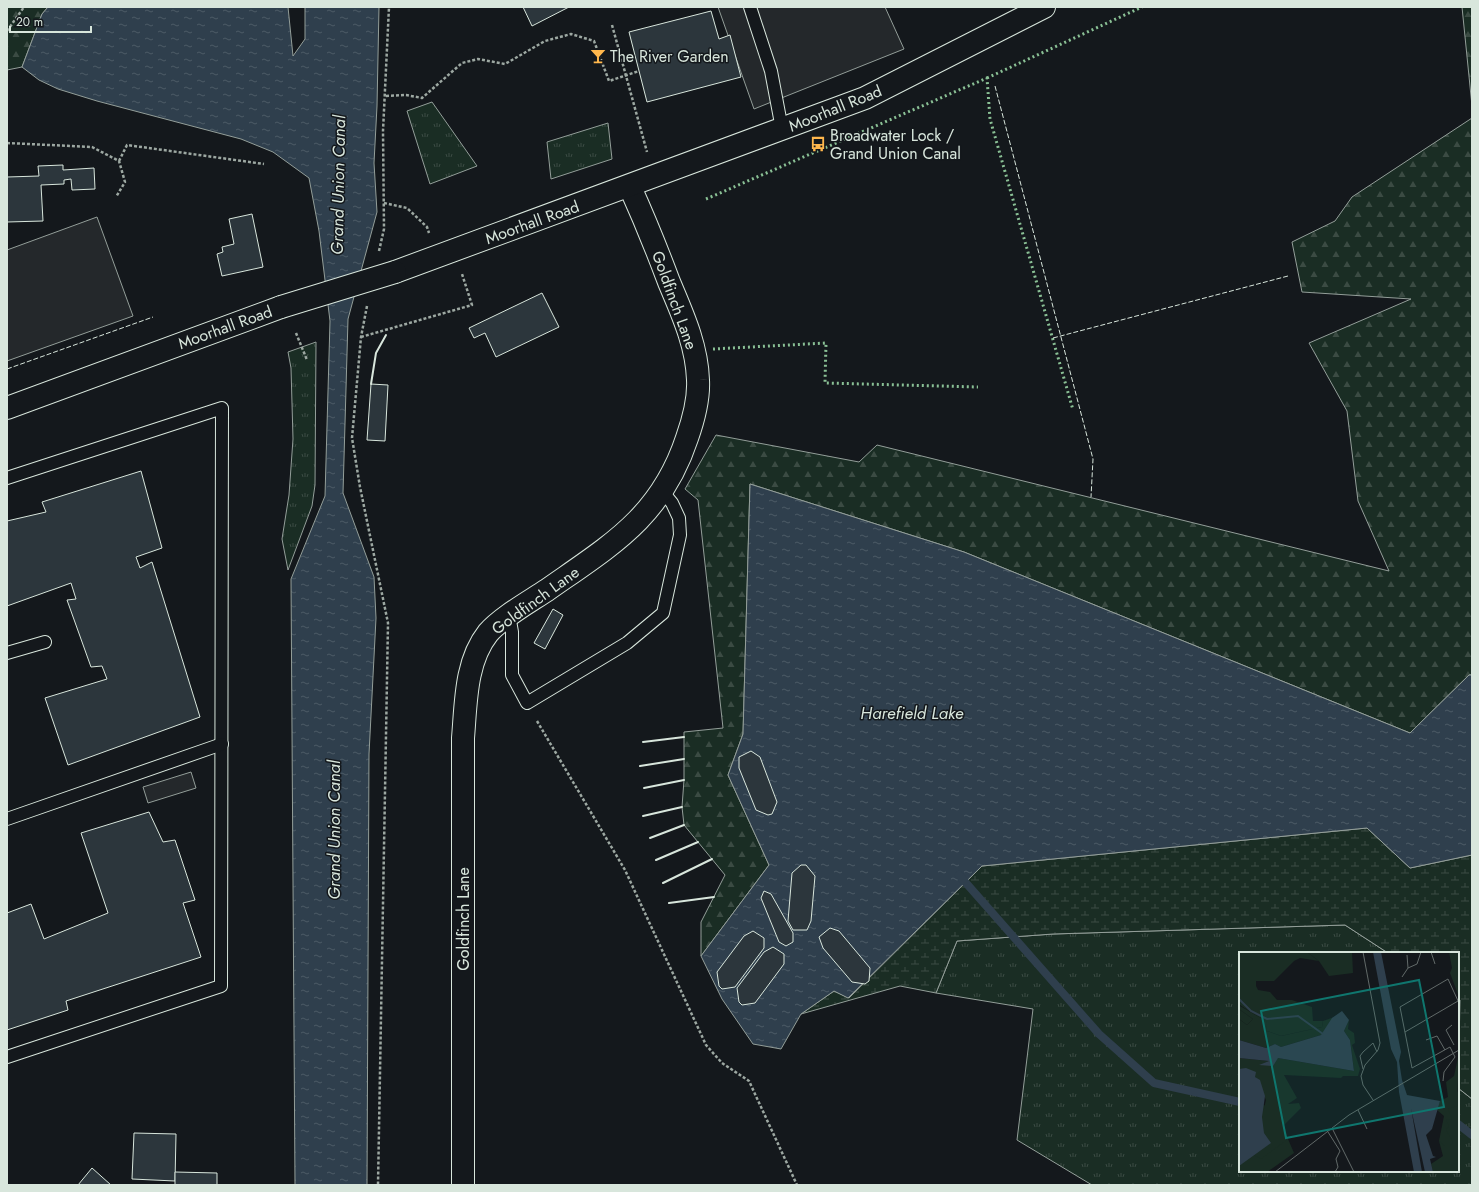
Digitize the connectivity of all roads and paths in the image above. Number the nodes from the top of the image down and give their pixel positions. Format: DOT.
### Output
graph roads {
  1 [pos="24,7"];
  2 [pos="389,7"];
  3 [pos="750,7"];
  4 [pos="1044,7"];
  5 [pos="612,25"];
  6 [pos="7,31"];
  7 [pos="639,72"];
  8 [pos="626,75"];
  9 [pos="386,96"];
  10 [pos="782,130"];
  11 [pos="7,143"];
  12 [pos="648,158"];
  13 [pos="118,161"];
  14 [pos="264,164"];
  15 [pos="630,187"];
  16 [pos="116,197"];
  17 [pos="430,237"];
  18 [pos="461,272"];
  19 [pos="296,333"];
  20 [pos="307,360"];
  21 [pos="7,408"];
  22 [pos="7,478"];
  23 [pos="663,492"];
  24 [pos="509,616"];
  25 [pos="45,642"];
  26 [pos="7,653"];
  27 [pos="527,703"];
  28 [pos="222,744"];
  29 [pos="7,819"];
  30 [pos="7,1057"];
  31 [pos="378,1185"];
  32 [pos="463,1185"];
  33 [pos="797,1185"];
  1 -- 6 [label="path"];
  2 -- 9 [label="path"];
  3 -- 10 [label="lane"];
  4 -- 10 [label="street, Moorhall Road"];
  5 -- 8 [label="path"];
  7 -- 8 [label="path"];
  8 -- 9 [label="path"];
  8 -- 12 [label="path"];
  9 -- 17 [label="path"];
  10 -- 15 [label="street, Moorhall Road"];
  11 -- 13 [label="path"];
  13 -- 14 [label="path"];
  13 -- 16 [label="path"];
  15 -- 21 [label="street, Moorhall Road, bridge"];
  15 -- 23 [label="street, Goldfinch Lane"];
  18 -- 31 [label="path"];
  19 -- 20 [label="path"];
  22 -- 28 [label="lane"];
  23 -- 24 [label="street, Goldfinch Lane"];
  23 -- 27 [label="lane"];
  24 -- 27 [label="lane"];
  24 -- 32 [label="street, Goldfinch Lane"];
  25 -- 26 [label="lane"];
  27 -- 33 [label="path"];
  28 -- 29 [label="lane"];
  28 -- 30 [label="lane"];
}
